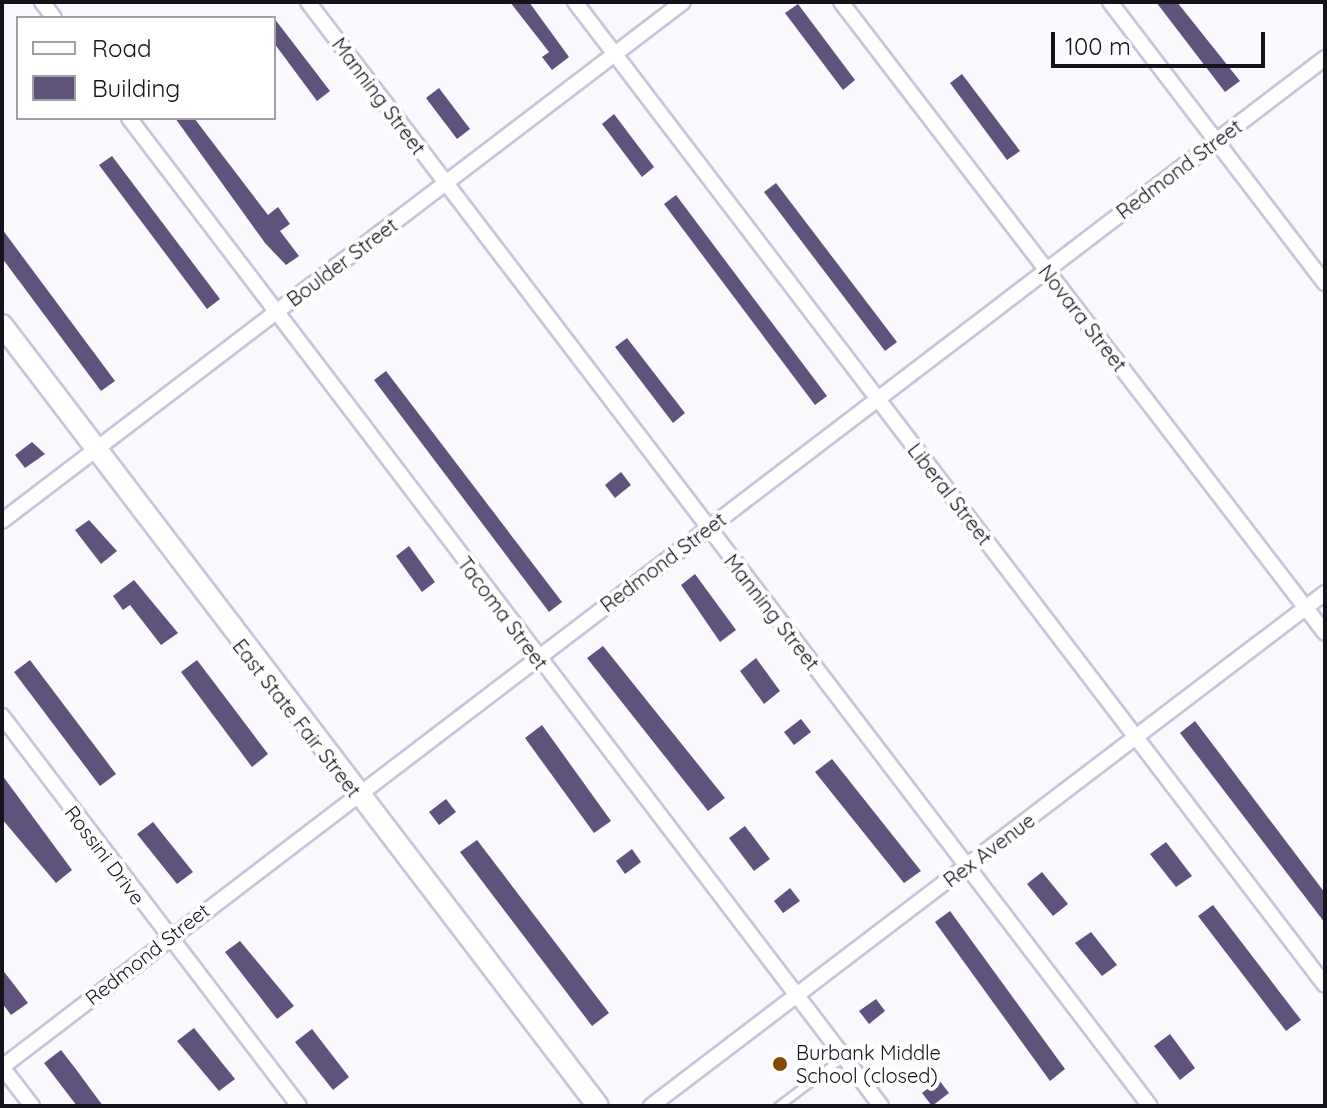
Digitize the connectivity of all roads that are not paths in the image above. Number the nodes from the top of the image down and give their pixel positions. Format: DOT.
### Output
graph roads {
  1 [pos="308,2"];
  2 [pos="575,2"];
  3 [pos="683,2"];
  4 [pos="841,2"];
  5 [pos="1110,2"];
  6 [pos="615,54"];
  7 [pos="1325,58"];
  8 [pos="131,120"];
  9 [pos="1216,141"];
  10 [pos="445,183"];
  11 [pos="1046,270"];
  12 [pos="1325,283"];
  13 [pos="276,313"];
  14 [pos="2,325"];
  15 [pos="877,399"];
  16 [pos="95,450"];
  17 [pos="2,521"];
  18 [pos="707,528"];
  19 [pos="1325,593"];
  20 [pos="1304,609"];
  21 [pos="1325,633"];
  22 [pos="537,658"];
  23 [pos="2,716"];
  24 [pos="1137,737"];
  25 [pos="355,793"];
  26 [pos="967,866"];
  27 [pos="168,938"];
  28 [pos="1325,985"];
  29 [pos="796,997"];
  30 [pos="843,1057"];
  31 [pos="2,1067"];
  32 [pos="32,1106"];
  33 [pos="299,1106"];
  34 [pos="598,1106"];
  35 [pos="651,1106"];
  36 [pos="778,1106"];
  37 [pos="881,1106"];
  38 [pos="1150,1106"];
  1 -- 10 [label="street, Manning Street"];
  2 -- 6 [label="street, Liberal Street"];
  3 -- 6 [label="street, Boulder Street"];
  4 -- 11 [label="street, Novara Street"];
  5 -- 9 [label="street"];
  6 -- 10 [label="street, Boulder Street"];
  6 -- 15 [label="street, Liberal Street"];
  7 -- 9 [label="street, Redmond Street"];
  8 -- 13 [label="street, Tacoma Street"];
  9 -- 11 [label="street, Redmond Street"];
  9 -- 12 [label="street"];
  10 -- 13 [label="street, Boulder Street"];
  10 -- 18 [label="street, Manning Street"];
  11 -- 15 [label="street, Redmond Street"];
  11 -- 20 [label="street, Novara Street"];
  13 -- 16 [label="street, Boulder Street"];
  13 -- 22 [label="street, Tacoma Street"];
  14 -- 16 [label="street, East State Fair Street"];
  15 -- 18 [label="street, Redmond Street"];
  15 -- 24 [label="street, Liberal Street"];
  16 -- 17 [label="street, Boulder Street"];
  16 -- 25 [label="street, East State Fair Street"];
  18 -- 22 [label="street, Redmond Street"];
  18 -- 26 [label="street, Manning Street"];
  19 -- 20 [label="street, Rex Avenue"];
  20 -- 21 [label="street, Novara Street"];
  20 -- 24 [label="street, Rex Avenue"];
  22 -- 25 [label="street, Redmond Street"];
  22 -- 29 [label="street, Tacoma Street"];
  23 -- 27 [label="street, Rossini Drive"];
  24 -- 26 [label="street, Rex Avenue"];
  24 -- 28 [label="street, Liberal Street"];
  25 -- 27 [label="street, Redmond Street"];
  25 -- 34 [label="street, East State Fair Street"];
  26 -- 29 [label="street, Rex Avenue"];
  26 -- 38 [label="street, Manning Street"];
  27 -- 31 [label="street, Redmond Street"];
  27 -- 33 [label="street, Rossini Drive"];
  29 -- 30 [label="street, Tacoma Street"];
  29 -- 35 [label="street, Rex Avenue"];
  30 -- 36 [label="lane"];
  30 -- 37 [label="street, Tacoma Street"];
  31 -- 32 [label="street"];
}
